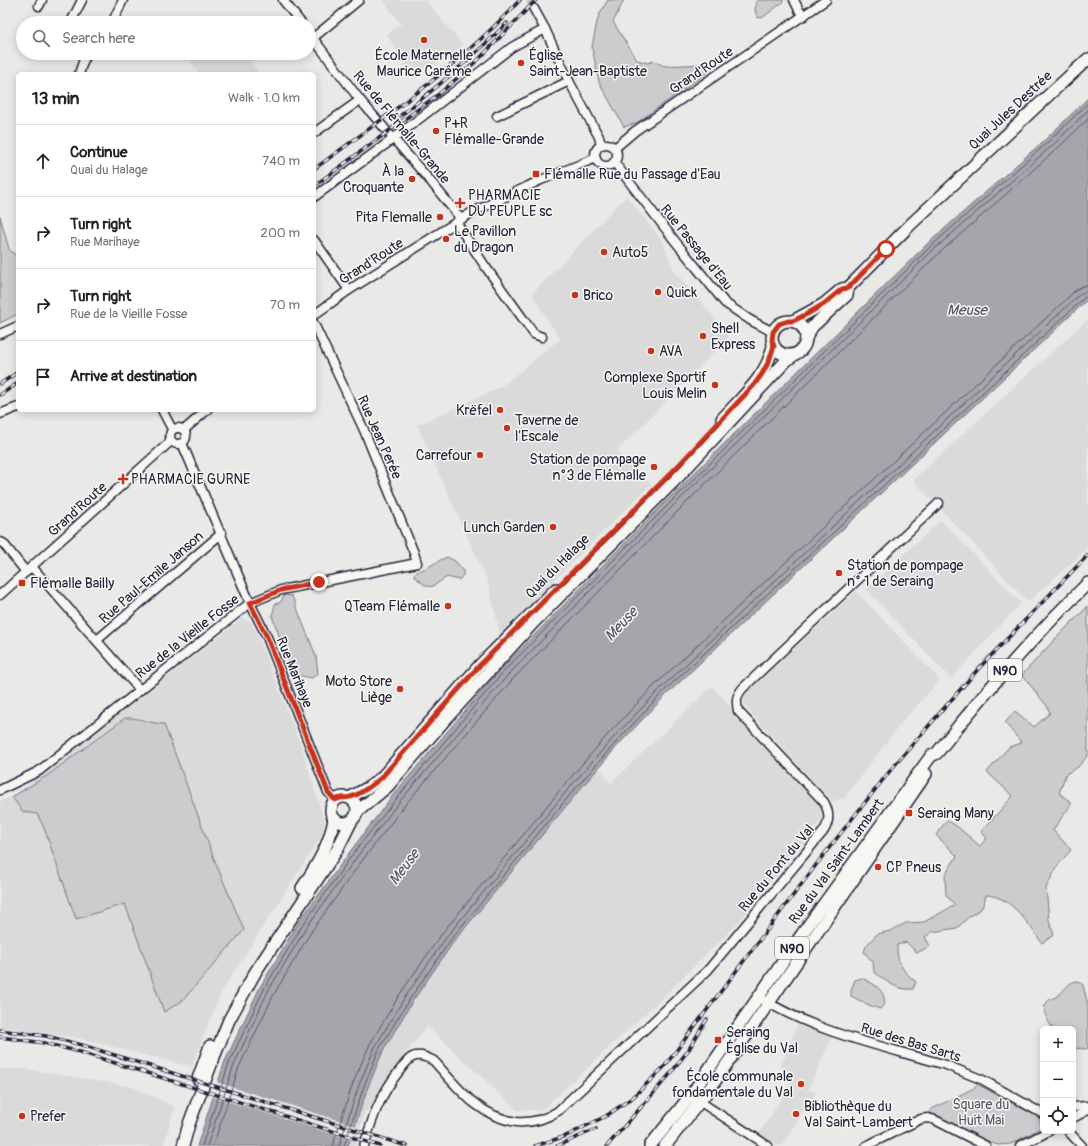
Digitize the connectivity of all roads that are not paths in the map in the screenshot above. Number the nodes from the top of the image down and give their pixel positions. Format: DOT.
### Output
graph roads {
  1 [pos="82,0"];
  2 [pos="123,0"];
  3 [pos="283,0"];
  4 [pos="359,0"];
  5 [pos="794,0"];
  6 [pos="826,0"];
  7 [pos="534,9"];
  8 [pos="74,16"];
  9 [pos="115,16"];
  10 [pos="296,16"];
  11 [pos="804,16"];
  12 [pos="545,28"];
  13 [pos="316,32"];
  14 [pos="316,43"];
  15 [pos="1088,59"];
  16 [pos="84,60"];
  17 [pos="80,72"];
  18 [pos="569,81"];
  19 [pos="360,100"];
  20 [pos="497,116"];
  21 [pos="316,132"];
  22 [pos="393,139"];
  23 [pos="601,145"];
  24 [pos="615,148"];
  25 [pos="596,158"];
  26 [pos="614,162"];
  27 [pos="954,184"];
  28 [pos="316,196"];
  29 [pos="458,220"];
  30 [pos="316,243"];
  31 [pos="848,288"];
  32 [pos="349,290"];
  33 [pos="316,314"];
  34 [pos="793,321"];
  35 [pos="16,327"];
  36 [pos="316,328"];
  37 [pos="773,332"];
  38 [pos="0,334"];
  39 [pos="542,337"];
  40 [pos="806,338"];
  41 [pos="774,346"];
  42 [pos="794,355"];
  43 [pos="16,408"];
  44 [pos="163,412"];
  45 [pos="206,412"];
  46 [pos="0,414"];
  47 [pos="172,429"];
  48 [pos="184,430"];
  49 [pos="171,441"];
  50 [pos="182,443"];
  51 [pos="939,503"];
  52 [pos="222,533"];
  53 [pos="0,542"];
  54 [pos="417,563"];
  55 [pos="29,569"];
  56 [pos="1088,583"];
  57 [pos="0,595"];
  58 [pos="250,603"];
  59 [pos="97,640"];
  60 [pos="140,690"];
  61 [pos="937,753"];
  62 [pos="0,790"];
  63 [pos="349,798"];
  64 [pos="335,800"];
  65 [pos="358,811"];
  66 [pos="334,819"];
  67 [pos="351,822"];
  68 [pos="759,997"];
  69 [pos="768,1003"];
  70 [pos="691,1095"];
  71 [pos="700,1102"];
  72 [pos="1088,1106"];
  73 [pos="1076,1107"];
  74 [pos="1088,1110"];
  75 [pos="1040,1112"];
  76 [pos="1076,1116"];
  77 [pos="1042,1134"];
  78 [pos="1071,1134"];
  79 [pos="176,1146"];
  80 [pos="183,1146"];
  81 [pos="364,1146"];
  82 [pos="650,1146"];
  83 [pos="665,1146"];
  84 [pos="768,1146"];
  85 [pos="866,1146"];
  86 [pos="986,1146"];
  87 [pos="1020,1146"];
  88 [pos="1082,1146"];
  1 -- 8 [label="street"];
  2 -- 9 [label="street"];
  3 -- 10 [label="street"];
  4 -- 13 [label="street"];
  5 -- 11 [label="street"];
  6 -- 11 [label="street, Grand'Route"];
  7 -- 12 [label="street"];
  11 -- 24 [label="street, Grand'Route"];
  12 -- 18 [label="street"];
  12 -- 22 [label="street"];
  14 -- 19 [label="street, Rue de Flémalle-Grande"];
  15 -- 27 [label="main road, Quai Jules Destrée"];
  16 -- 17 [label="street"];
  18 -- 20 [label="street"];
  18 -- 23 [label="street"];
  19 -- 21 [label="street"];
  19 -- 22 [label="street, Rue de Flémalle-Grande"];
  22 -- 28 [label="street"];
  22 -- 29 [label="street, Rue de Flémalle-Grande"];
  23 -- 24 [label="street"];
  23 -- 25 [label="street"];
  24 -- 26 [label="street"];
  25 -- 26 [label="street"];
  25 -- 29 [label="street, Grand'Route"];
  26 -- 37 [label="street, Rue Passage d'Eau"];
  27 -- 31 [label="main road, Quai du Halage"];
  29 -- 32 [label="street, Grand'Route"];
  29 -- 39 [label="street, Rue de Flémalle-Grande"];
  30 -- 32 [label="street"];
  31 -- 34 [label="main road, Quai du Halage"];
  31 -- 40 [label="main road, Quai du Halage"];
  32 -- 33 [label="street, Grand'Route"];
  34 -- 37 [label="main road, Quai du Halage"];
  34 -- 40 [label="main road"];
  35 -- 38 [label="street"];
  36 -- 54 [label="street, Rue Jean Perée"];
  37 -- 41 [label="main road, Quai du Halage"];
  40 -- 42 [label="main road, Quai du Halage"];
  41 -- 42 [label="main road"];
  41 -- 63 [label="main road, Quai du Halage"];
  42 -- 65 [label="main road, Quai du Halage"];
  43 -- 46 [label="street"];
  44 -- 47 [label="street"];
  45 -- 48 [label="street"];
  47 -- 48 [label="street"];
  47 -- 49 [label="street"];
  48 -- 50 [label="street"];
  49 -- 50 [label="street"];
  49 -- 55 [label="street, Grand'Route"];
  50 -- 52 [label="street, Rue Marihaye"];
  51 -- 81 [label="street, Rue du Pont du Val"];
  52 -- 58 [label="street, Rue Marihaye"];
  52 -- 59 [label="street, Rue Paul-Emile Janson"];
  53 -- 55 [label="street"];
  54 -- 58 [label="street, Rue de la Vieille Fosse"];
  55 -- 57 [label="street, Grand'Route"];
  55 -- 59 [label="street"];
  56 -- 61 [label="main road, Rue du Val Saint-Lambert / N90"];
  58 -- 60 [label="street, Rue de la Vieille Fosse"];
  58 -- 64 [label="street, Rue Marihaye"];
  59 -- 60 [label="street"];
  60 -- 62 [label="street, Rue de la Vieille Fosse"];
  61 -- 68 [label="main road, Rue du Val Saint-Lambert / N90"];
  61 -- 69 [label="main road, Rue du Val Saint-Lambert / N90"];
  63 -- 64 [label="main road"];
  63 -- 65 [label="main road"];
  64 -- 66 [label="main road"];
  65 -- 67 [label="main road"];
  66 -- 67 [label="main road"];
  66 -- 79 [label="main road"];
  67 -- 80 [label="main road"];
  68 -- 69 [label="street, Rue des Bas Sarts"];
  68 -- 70 [label="main road, Rue du Val Saint-Lambert / N90"];
  69 -- 71 [label="main road, Rue du Val Saint-Lambert / N90"];
  69 -- 75 [label="street, Rue des Bas Sarts"];
  70 -- 71 [label="street"];
  70 -- 82 [label="main road, Rue du Val Saint-Lambert / N90"];
  71 -- 83 [label="main road, Rue du Val Saint-Lambert / N90"];
  71 -- 84 [label="street"];
  72 -- 73 [label="street"];
  74 -- 76 [label="street"];
  77 -- 87 [label="street"];
  78 -- 88 [label="street"];
  85 -- 86 [label="street"];
}
